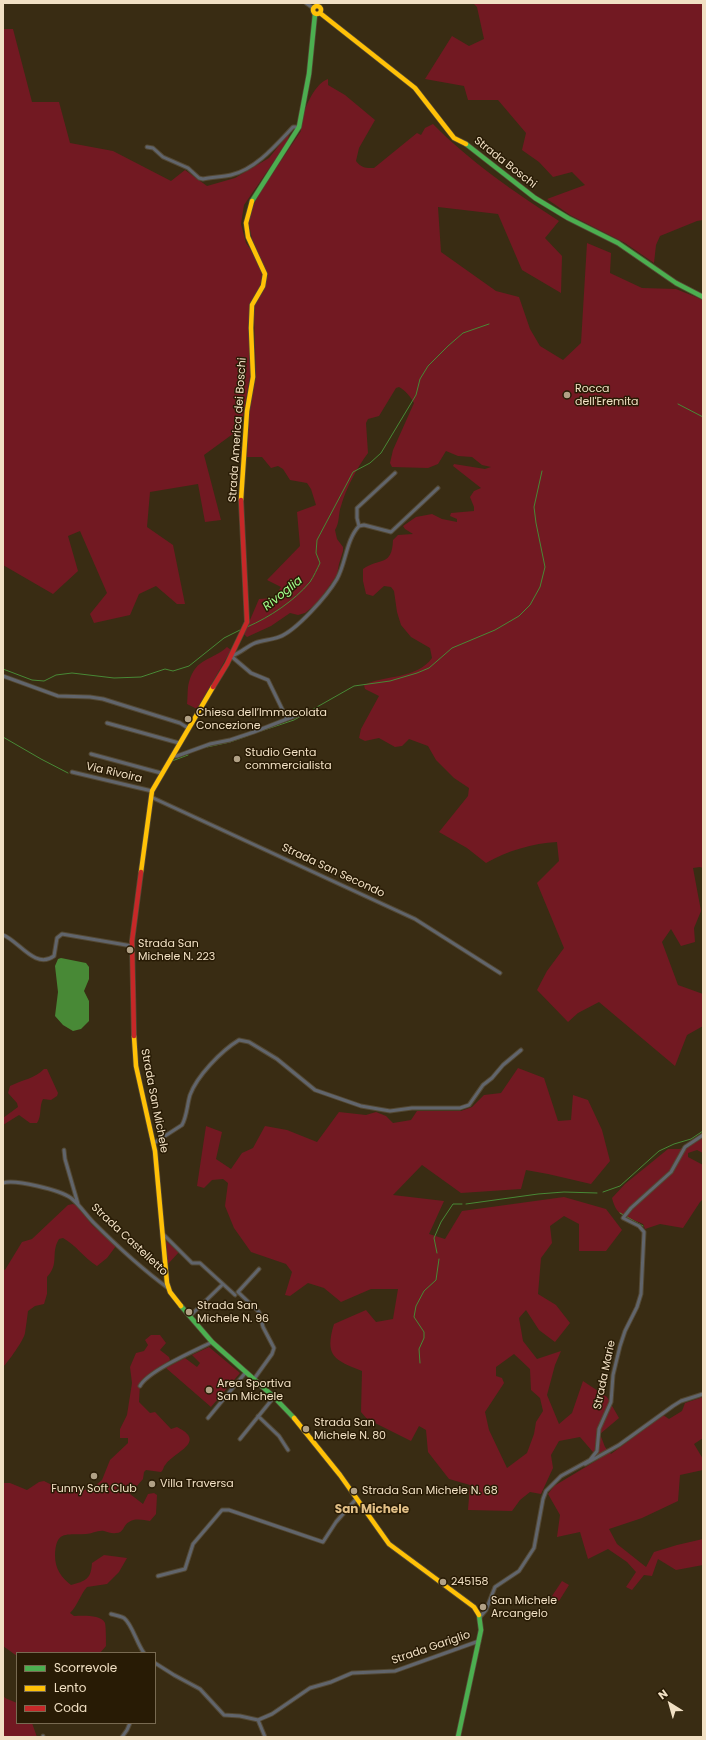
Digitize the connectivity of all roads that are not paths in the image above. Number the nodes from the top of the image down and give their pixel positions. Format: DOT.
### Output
graph roads {
  1 [pos="306,3"];
  2 [pos="315,6"];
  3 [pos="318,13"];
  4 [pos="298,127"];
  5 [pos="147,147"];
  6 [pos="703,297"];
  7 [pos="395,473"];
  8 [pos="438,488"];
  9 [pos="360,526"];
  10 [pos="232,656"];
  11 [pos="3,676"];
  12 [pos="298,715"];
  13 [pos="287,719"];
  14 [pos="107,723"];
  15 [pos="188,728"];
  16 [pos="179,743"];
  17 [pos="91,754"];
  18 [pos="172,756"];
  19 [pos="72,772"];
  20 [pos="161,773"];
  21 [pos="152,791"];
  22 [pos="151,797"];
  23 [pos="3,935"];
  24 [pos="132,946"];
  25 [pos="500,974"];
  26 [pos="521,1050"];
  27 [pos="703,1135"];
  28 [pos="154,1143"];
  29 [pos="64,1150"];
  30 [pos="3,1183"];
  31 [pos="78,1204"];
  32 [pos="163,1234"];
  33 [pos="259,1269"];
  34 [pos="223,1284"];
  35 [pos="168,1288"];
  36 [pos="235,1295"];
  37 [pos="190,1316"];
  38 [pos="212,1342"];
  39 [pos="246,1372"];
  40 [pos="254,1379"];
  41 [pos="140,1386"];
  42 [pos="703,1394"];
  43 [pos="274,1397"];
  44 [pos="258,1416"];
  45 [pos="208,1418"];
  46 [pos="240,1439"];
  47 [pos="288,1450"];
  48 [pos="578,1466"];
  49 [pos="356,1498"];
  50 [pos="158,1576"];
  51 [pos="111,1614"];
  52 [pos="480,1617"];
  53 [pos="479,1641"];
  54 [pos="143,1652"];
  55 [pos="156,1663"];
  56 [pos="258,1720"];
  57 [pos="130,1724"];
  58 [pos="122,1737"];
  59 [pos="265,1737"];
  60 [pos="458,1737"];
  1 -- 2 [label="street"];
  2 -- 3 [label="street"];
  3 -- 4 [label="street, Strada America dei Boschi"];
  3 -- 6 [label="street, Strada Boschi"];
  4 -- 5 [label="street"];
  4 -- 10 [label="street, Strada America dei Boschi"];
  7 -- 9 [label="street"];
  8 -- 9 [label="street"];
  9 -- 10 [label="street"];
  10 -- 13 [label="street"];
  10 -- 15 [label="street, Strada America dei Boschi"];
  11 -- 15 [label="street"];
  12 -- 13 [label="street"];
  13 -- 18 [label="street"];
  14 -- 16 [label="street"];
  15 -- 16 [label="street, Strada America dei Boschi"];
  16 -- 18 [label="street, Strada America dei Boschi"];
  17 -- 20 [label="street"];
  18 -- 20 [label="street, Strada America dei Boschi"];
  19 -- 21 [label="street, Via Rivoira"];
  20 -- 21 [label="street, Strada America dei Boschi"];
  21 -- 22 [label="street, Strada America dei Boschi"];
  22 -- 24 [label="street, Strada San Michele"];
  22 -- 25 [label="street, Strada San Secondo"];
  23 -- 24 [label="street"];
  24 -- 28 [label="street, Strada San Michele"];
  26 -- 28 [label="street"];
  27 -- 48 [label="street, Strada Marie"];
  28 -- 32 [label="street, Strada San Michele"];
  29 -- 31 [label="street, Strada Castelletto"];
  30 -- 31 [label="street, Strada Castelletto"];
  31 -- 35 [label="street, Strada Castelletto"];
  32 -- 34 [label="street"];
  32 -- 35 [label="street, Strada San Michele"];
  33 -- 40 [label="street"];
  34 -- 36 [label="street"];
  34 -- 37 [label="street"];
  35 -- 37 [label="street"];
  37 -- 38 [label="street"];
  38 -- 39 [label="street"];
  38 -- 41 [label="street"];
  39 -- 40 [label="street"];
  39 -- 45 [label="street"];
  40 -- 43 [label="street"];
  42 -- 48 [label="street"];
  43 -- 44 [label="street"];
  43 -- 49 [label="street"];
  44 -- 46 [label="street"];
  44 -- 47 [label="street"];
  48 -- 52 [label="street, Strada Marie"];
  49 -- 50 [label="street"];
  49 -- 52 [label="street"];
  51 -- 54 [label="street"];
  52 -- 53 [label="street"];
  53 -- 56 [label="street, Strada Gariglio"];
  53 -- 60 [label="street"];
  55 -- 56 [label="street"];
  56 -- 59 [label="street"];
  57 -- 58 [label="street"];
}
